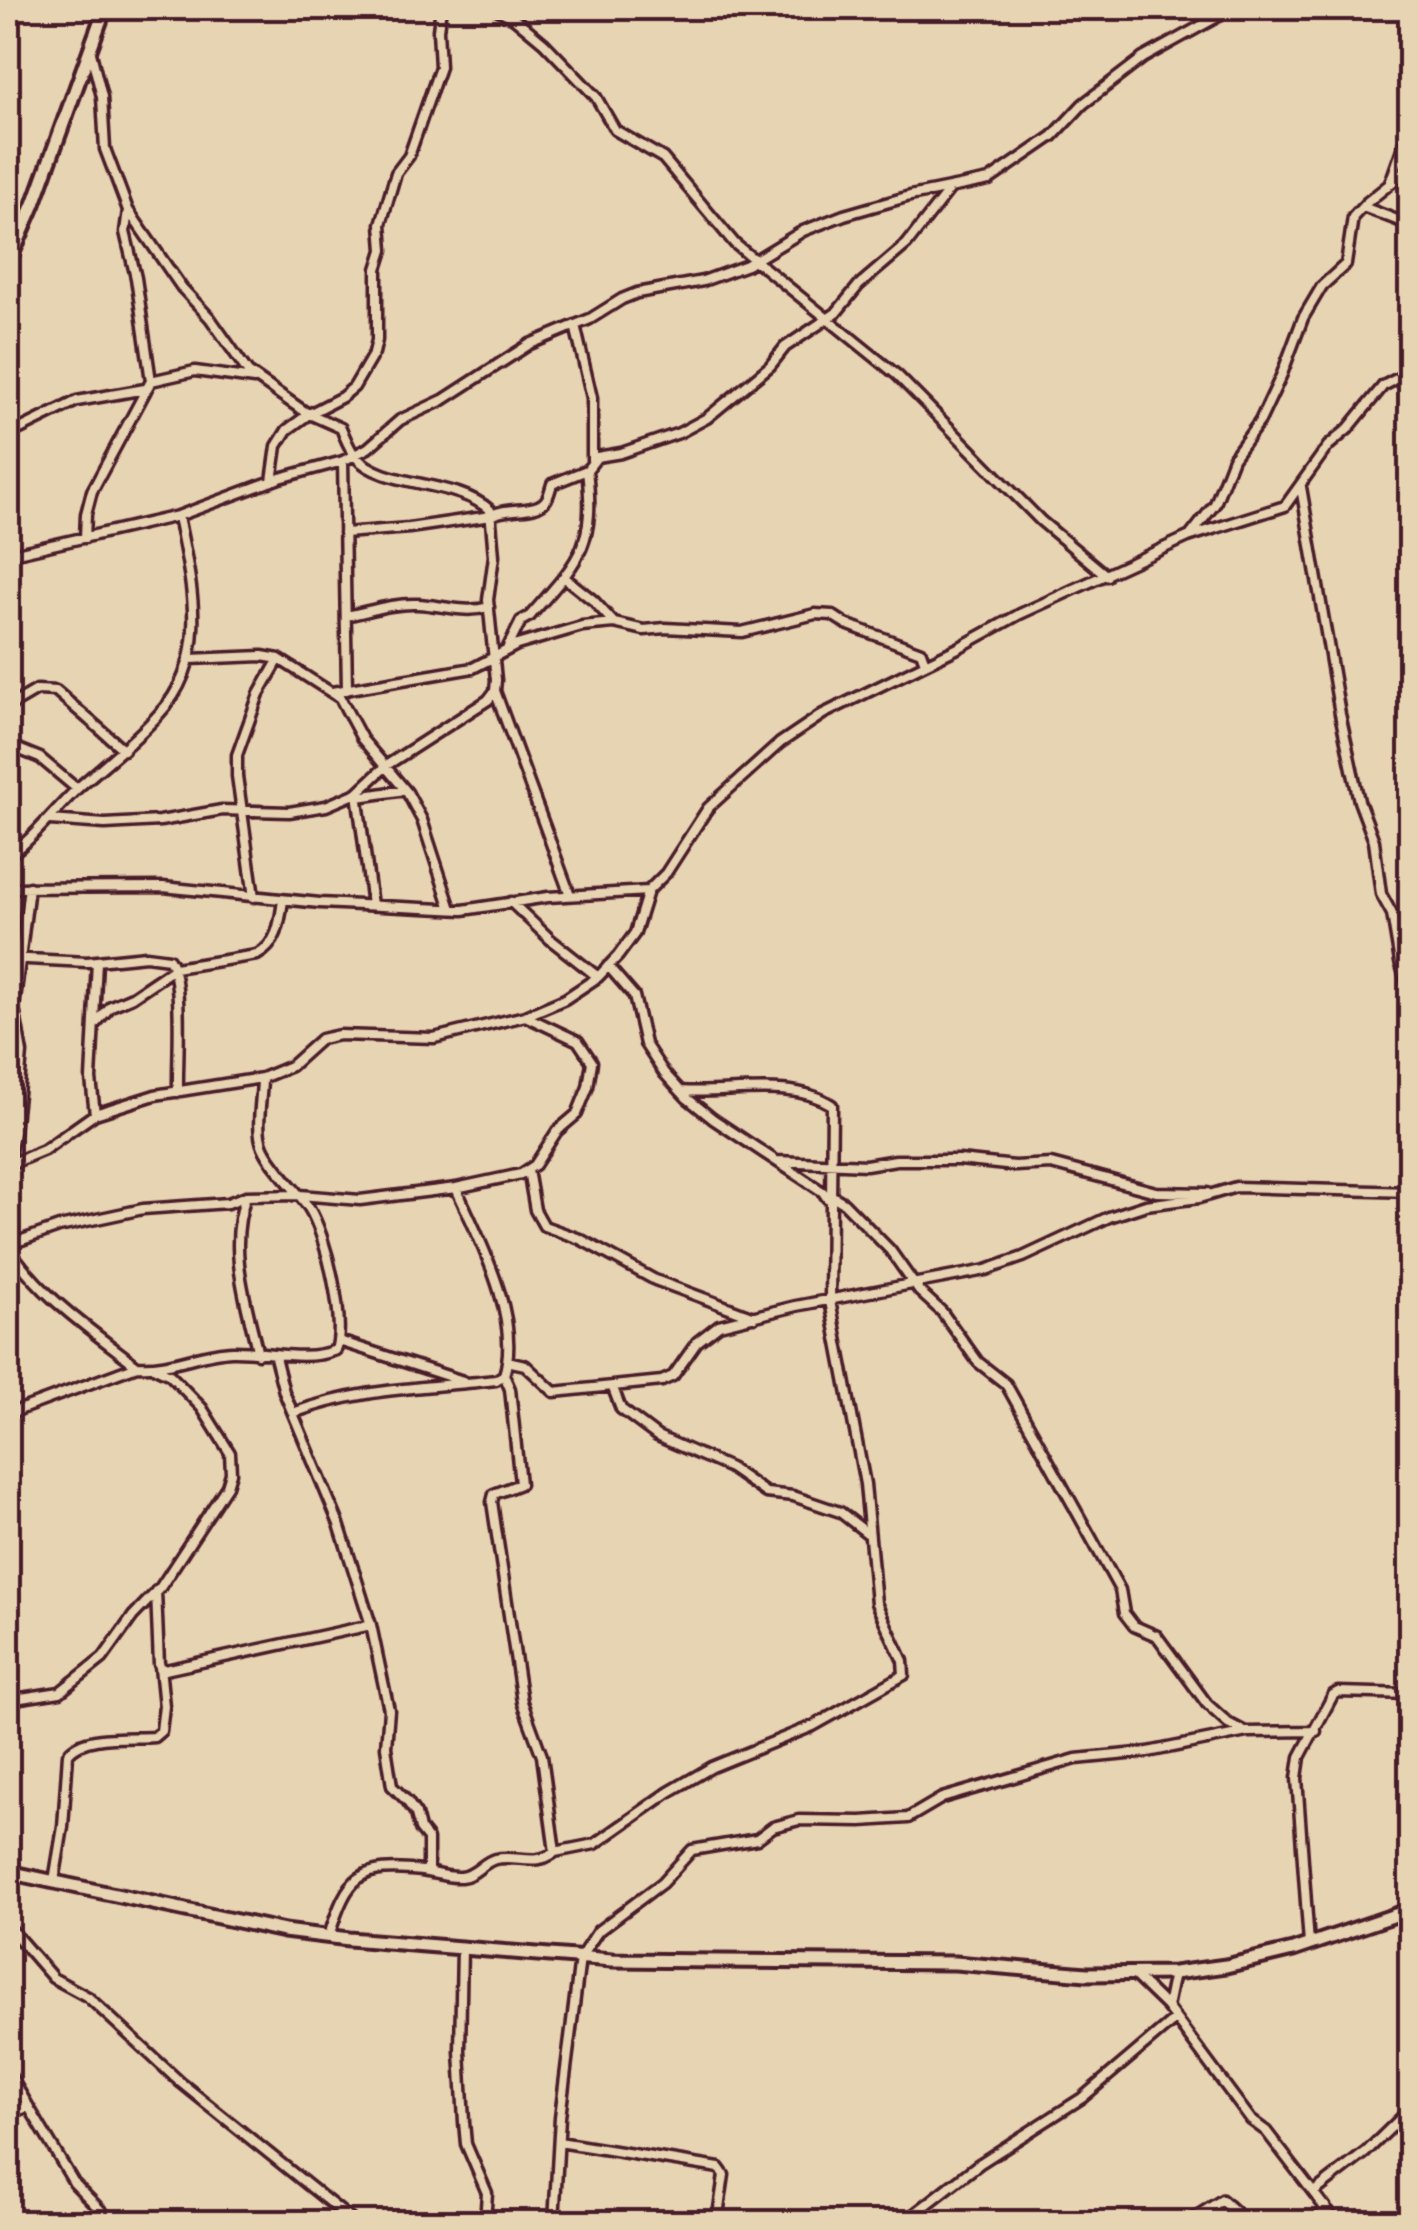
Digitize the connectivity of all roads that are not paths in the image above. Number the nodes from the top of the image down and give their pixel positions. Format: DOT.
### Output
graph roads {
  1 [pos="166,8"];
  2 [pos="441,8"];
  3 [pos="495,8"];
  4 [pos="1226,8"];
  5 [pos="104,11"];
  6 [pos="90,49"];
  7 [pos="1410,126"];
  8 [pos="1410,168"];
  9 [pos="1388,185"];
  10 [pos="949,190"];
  11 [pos="1362,207"];
  12 [pos="128,210"];
  13 [pos="1410,226"];
  14 [pos="755,260"];
  15 [pos="8,264"];
  16 [pos="828,319"];
  17 [pos="574,324"];
  18 [pos="1410,372"];
  19 [pos="258,380"];
  20 [pos="151,381"];
  21 [pos="145,390"];
  22 [pos="309,414"];
  23 [pos="8,435"];
  24 [pos="354,455"];
  25 [pos="592,460"];
  26 [pos="343,461"];
  27 [pos="587,470"];
  28 [pos="272,481"];
  29 [pos="1301,487"];
  30 [pos="1215,504"];
  31 [pos="178,516"];
  32 [pos="491,516"];
  33 [pos="1220,527"];
  34 [pos="344,533"];
  35 [pos="85,538"];
  36 [pos="1188,538"];
  37 [pos="8,555"];
  38 [pos="1107,576"];
  39 [pos="566,578"];
  40 [pos="489,607"];
  41 [pos="346,616"];
  42 [pos="614,623"];
  43 [pos="507,649"];
  44 [pos="496,653"];
  45 [pos="190,660"];
  46 [pos="279,660"];
  47 [pos="925,663"];
  48 [pos="347,690"];
  49 [pos="495,691"];
  50 [pos="332,692"];
  51 [pos="8,707"];
  52 [pos="8,744"];
  53 [pos="124,750"];
  54 [pos="386,765"];
  55 [pos="76,789"];
  56 [pos="405,790"];
  57 [pos="357,795"];
  58 [pos="244,810"];
  59 [pos="50,820"];
  60 [pos="8,856"];
  61 [pos="29,887"];
  62 [pos="8,888"];
  63 [pos="648,891"];
  64 [pos="570,894"];
  65 [pos="254,897"];
  66 [pos="283,900"];
  67 [pos="511,902"];
  68 [pos="372,905"];
  69 [pos="451,909"];
  70 [pos="8,958"];
  71 [pos="20,958"];
  72 [pos="97,961"];
  73 [pos="608,966"];
  74 [pos="175,968"];
  75 [pos="598,976"];
  76 [pos="1410,993"];
  77 [pos="525,1016"];
  78 [pos="96,1023"];
  79 [pos="262,1078"];
  80 [pos="680,1091"];
  81 [pos="178,1092"];
  82 [pos="95,1114"];
  83 [pos="10,1144"];
  84 [pos="777,1162"];
  85 [pos="8,1163"];
  86 [pos="830,1165"];
  87 [pos="528,1170"];
  88 [pos="456,1188"];
  89 [pos="1410,1192"];
  90 [pos="1211,1194"];
  91 [pos="300,1195"];
  92 [pos="246,1196"];
  93 [pos="829,1198"];
  94 [pos="8,1246"];
  95 [pos="916,1284"];
  96 [pos="830,1301"];
  97 [pos="754,1317"];
  98 [pos="339,1341"];
  99 [pos="258,1354"];
  100 [pos="275,1357"];
  101 [pos="507,1361"];
  102 [pos="137,1366"];
  103 [pos="155,1368"];
  104 [pos="504,1375"];
  105 [pos="469,1383"];
  106 [pos="614,1388"];
  107 [pos="8,1414"];
  108 [pos="294,1414"];
  109 [pos="868,1533"];
  110 [pos="156,1591"];
  111 [pos="371,1624"];
  112 [pos="160,1668"];
  113 [pos="1410,1694"];
  114 [pos="8,1700"];
  115 [pos="1316,1731"];
  116 [pos="1246,1732"];
  117 [pos="555,1852"];
  118 [pos="423,1871"];
  119 [pos="8,1872"];
  120 [pos="54,1880"];
  121 [pos="1410,1910"];
  122 [pos="8,1926"];
  123 [pos="329,1936"];
  124 [pos="1309,1944"];
  125 [pos="462,1948"];
  126 [pos="580,1958"];
  127 [pos="1174,1973"];
  128 [pos="1134,1975"];
  129 [pos="1167,2007"];
  130 [pos="1174,2020"];
  131 [pos="8,2072"];
  132 [pos="28,2108"];
  133 [pos="1410,2109"];
  134 [pos="8,2114"];
  135 [pos="559,2142"];
  136 [pos="1314,2192"];
  137 [pos="1325,2206"];
  138 [pos="907,2220"];
  139 [pos="112,2222"];
  140 [pos="354,2222"];
  141 [pos="486,2222"];
  142 [pos="554,2222"];
  143 [pos="717,2222"];
  144 [pos="934,2222"];
  145 [pos="1114,2222"];
  146 [pos="1179,2222"];
  147 [pos="1187,2222"];
  148 [pos="1246,2222"];
  149 [pos="1318,2222"];
  150 [pos="1336,2222"];
  1 -- 5 [label="street"];
  2 -- 22 [label="street"];
  3 -- 14 [label="street"];
  4 -- 10 [label="street"];
  5 -- 6 [label="street"];
  6 -- 12 [label="street"];
  6 -- 15 [label="street"];
  7 -- 9 [label="street"];
  8 -- 9 [label="street"];
  9 -- 11 [label="street"];
  10 -- 14 [label="street"];
  10 -- 16 [label="street"];
  11 -- 13 [label="street"];
  11 -- 30 [label="street"];
  12 -- 19 [label="street"];
  12 -- 20 [label="street"];
  14 -- 16 [label="street"];
  14 -- 17 [label="street"];
  16 -- 25 [label="street"];
  16 -- 38 [label="street"];
  17 -- 24 [label="street"];
  17 -- 25 [label="street"];
  18 -- 29 [label="street"];
  19 -- 20 [label="street"];
  19 -- 22 [label="street"];
  20 -- 21 [label="street"];
  21 -- 23 [label="street"];
  21 -- 35 [label="street"];
  22 -- 24 [label="street"];
  22 -- 28 [label="street"];
  24 -- 26 [label="street"];
  24 -- 32 [label="street"];
  25 -- 27 [label="street"];
  26 -- 28 [label="street"];
  26 -- 34 [label="street"];
  27 -- 32 [label="street"];
  27 -- 39 [label="street"];
  28 -- 31 [label="street"];
  29 -- 33 [label="street"];
  29 -- 76 [label="street"];
  30 -- 33 [label="street"];
  30 -- 36 [label="street"];
  31 -- 35 [label="street"];
  31 -- 45 [label="street"];
  32 -- 34 [label="street"];
  32 -- 40 [label="street"];
  33 -- 36 [label="street"];
  34 -- 41 [label="street"];
  35 -- 37 [label="street"];
  36 -- 38 [label="street"];
  38 -- 47 [label="street"];
  39 -- 42 [label="street"];
  39 -- 43 [label="street"];
  40 -- 41 [label="street"];
  40 -- 44 [label="street"];
  41 -- 48 [label="street"];
  42 -- 43 [label="street"];
  42 -- 47 [label="street"];
  43 -- 44 [label="street"];
  44 -- 48 [label="street"];
  44 -- 49 [label="street"];
  45 -- 46 [label="street"];
  45 -- 53 [label="street"];
  46 -- 50 [label="street"];
  46 -- 58 [label="street"];
  47 -- 63 [label="street"];
  48 -- 50 [label="street"];
  49 -- 54 [label="street"];
  49 -- 64 [label="street"];
  50 -- 54 [label="street"];
  51 -- 53 [label="street"];
  52 -- 55 [label="street"];
  53 -- 55 [label="street"];
  54 -- 56 [label="street"];
  54 -- 57 [label="street"];
  55 -- 59 [label="street"];
  56 -- 57 [label="street"];
  56 -- 69 [label="street"];
  57 -- 58 [label="street"];
  57 -- 68 [label="street"];
  58 -- 59 [label="street"];
  58 -- 65 [label="street"];
  59 -- 60 [label="street"];
  61 -- 62 [label="street"];
  61 -- 65 [label="street"];
  61 -- 71 [label="street"];
  63 -- 64 [label="street"];
  63 -- 73 [label="street"];
  64 -- 67 [label="street"];
  65 -- 66 [label="street"];
  66 -- 68 [label="street"];
  66 -- 74 [label="street"];
  67 -- 69 [label="street"];
  67 -- 75 [label="street"];
  68 -- 69 [label="street"];
  70 -- 71 [label="street"];
  71 -- 72 [label="street"];
  71 -- 83 [label="street"];
  72 -- 74 [label="street"];
  72 -- 78 [label="street"];
  73 -- 75 [label="street"];
  73 -- 80 [label="street"];
  74 -- 78 [label="street"];
  74 -- 81 [label="street"];
  75 -- 77 [label="street"];
  77 -- 79 [label="street"];
  77 -- 87 [label="street"];
  78 -- 82 [label="street"];
  79 -- 81 [label="street"];
  79 -- 91 [label="street"];
  80 -- 84 [label="street"];
  80 -- 86 [label="street"];
  81 -- 82 [label="street"];
  82 -- 85 [label="street"];
  83 -- 85 [label="street"];
  84 -- 86 [label="street"];
  84 -- 93 [label="street"];
  86 -- 90 [label="street"];
  86 -- 93 [label="street"];
  87 -- 88 [label="street"];
  87 -- 97 [label="street"];
  88 -- 91 [label="street"];
  88 -- 101 [label="street"];
  89 -- 90 [label="street"];
  90 -- 95 [label="street"];
  91 -- 92 [label="street"];
  91 -- 98 [label="street"];
  92 -- 94 [label="street"];
  92 -- 99 [label="street"];
  93 -- 95 [label="street"];
  93 -- 96 [label="street"];
  94 -- 102 [label="street"];
  95 -- 96 [label="street"];
  95 -- 116 [label="street"];
  96 -- 97 [label="street"];
  96 -- 109 [label="street"];
  97 -- 106 [label="street"];
  98 -- 100 [label="street"];
  98 -- 105 [label="street"];
  99 -- 100 [label="street"];
  99 -- 103 [label="street"];
  100 -- 108 [label="street"];
  101 -- 104 [label="street"];
  101 -- 106 [label="street"];
  102 -- 103 [label="street"];
  102 -- 107 [label="street"];
  103 -- 110 [label="street"];
  104 -- 105 [label="street"];
  104 -- 117 [label="street"];
  105 -- 108 [label="street"];
  106 -- 109 [label="street"];
  108 -- 111 [label="street"];
  109 -- 117 [label="street"];
  110 -- 112 [label="street"];
  110 -- 114 [label="street"];
  111 -- 112 [label="street"];
  111 -- 118 [label="street"];
  112 -- 120 [label="street"];
  113 -- 115 [label="street"];
  115 -- 116 [label="street"];
  115 -- 124 [label="street"];
  116 -- 126 [label="street"];
  117 -- 118 [label="street"];
  118 -- 123 [label="street"];
  119 -- 120 [label="street"];
  120 -- 123 [label="street"];
  121 -- 124 [label="street"];
  122 -- 140 [label="street"];
  123 -- 125 [label="street"];
  124 -- 127 [label="street"];
  125 -- 126 [label="street"];
  125 -- 141 [label="street"];
  126 -- 128 [label="street"];
  126 -- 135 [label="street"];
  127 -- 128 [label="street"];
  127 -- 129 [label="street"];
  128 -- 129 [label="street"];
  129 -- 130 [label="street"];
  130 -- 136 [label="street"];
  130 -- 138 [label="street"];
  131 -- 132 [label="street"];
  132 -- 134 [label="street"];
  132 -- 139 [label="street"];
  133 -- 136 [label="street"];
  135 -- 142 [label="street"];
  135 -- 143 [label="street"];
  136 -- 137 [label="street"];
  137 -- 149 [label="street"];
  137 -- 150 [label="street"];
  138 -- 144 [label="street"];
  145 -- 146 [label="street"];
  147 -- 148 [label="street"];
}
